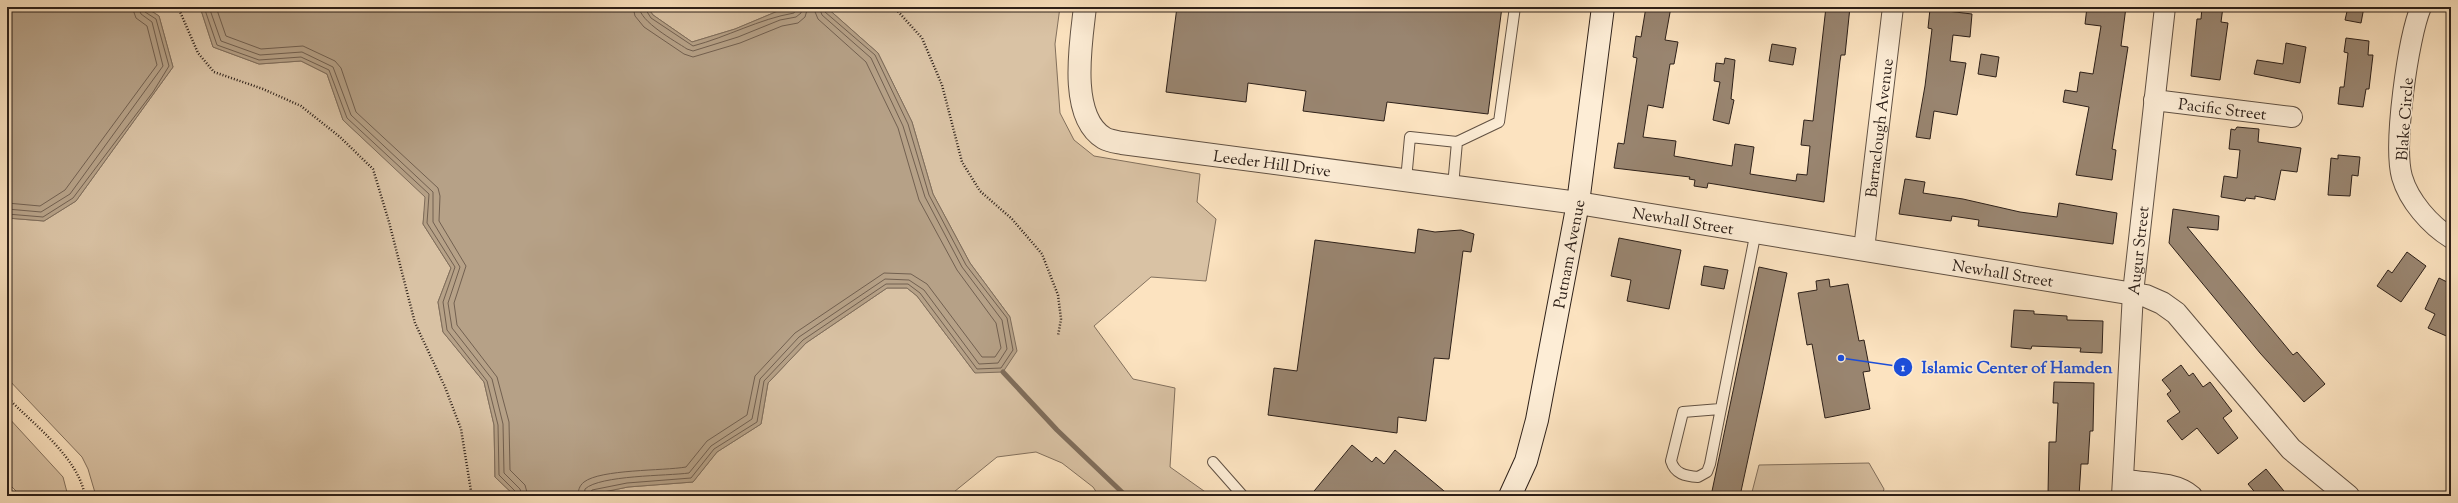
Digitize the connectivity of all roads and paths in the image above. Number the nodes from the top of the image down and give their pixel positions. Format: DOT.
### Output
graph roads {
  1 [pos="178,7"];
  2 [pos="894,7"];
  3 [pos="1085,7"];
  4 [pos="1515,7"];
  5 [pos="1603,7"];
  6 [pos="1893,7"];
  7 [pos="2165,7"];
  8 [pos="2421,7"];
  9 [pos="2154,100"];
  10 [pos="2292,117"];
  11 [pos="1457,142"];
  12 [pos="1406,180"];
  13 [pos="1453,186"];
  14 [pos="1578,203"];
  15 [pos="1756,231"];
  16 [pos="2451,238"];
  17 [pos="1864,249"];
  18 [pos="2133,293"];
  19 [pos="1058,336"];
  20 [pos="7,397"];
  21 [pos="1720,408"];
  22 [pos="1213,462"];
  23 [pos="2123,488"];
  24 [pos="84,496"];
  25 [pos="475,496"];
  26 [pos="1243,496"];
  27 [pos="1510,496"];
  28 [pos="2192,496"];
  29 [pos="2348,496"];
  1 -- 25 [label="path"];
  2 -- 19 [label="path"];
  3 -- 12 [label="street, Leeder Hill Drive"];
  4 -- 11 [label="lane"];
  5 -- 14 [label="street, Putnam Avenue"];
  6 -- 17 [label="street, Barraclough Avenue"];
  7 -- 9 [label="street, Augur Street"];
  8 -- 16 [label="street, Blake Circle"];
  9 -- 10 [label="street, Pacific Street"];
  9 -- 18 [label="street, Augur Street"];
  11 -- 12 [label="lane"];
  11 -- 13 [label="lane"];
  12 -- 13 [label="street, Leeder Hill Drive"];
  13 -- 14 [label="street, Leeder Hill Drive"];
  14 -- 15 [label="street, Newhall Street"];
  14 -- 27 [label="street, Putnam Avenue"];
  15 -- 17 [label="street, Newhall Street"];
  15 -- 21 [label="lane"];
  17 -- 18 [label="street, Newhall Street"];
  18 -- 23 [label="street, Augur Street"];
  18 -- 29 [label="street, Newhall Street"];
  20 -- 24 [label="path"];
  21 -- 21 [label="lane"];
  22 -- 26 [label="lane"];
  23 -- 28 [label="street"];
}
